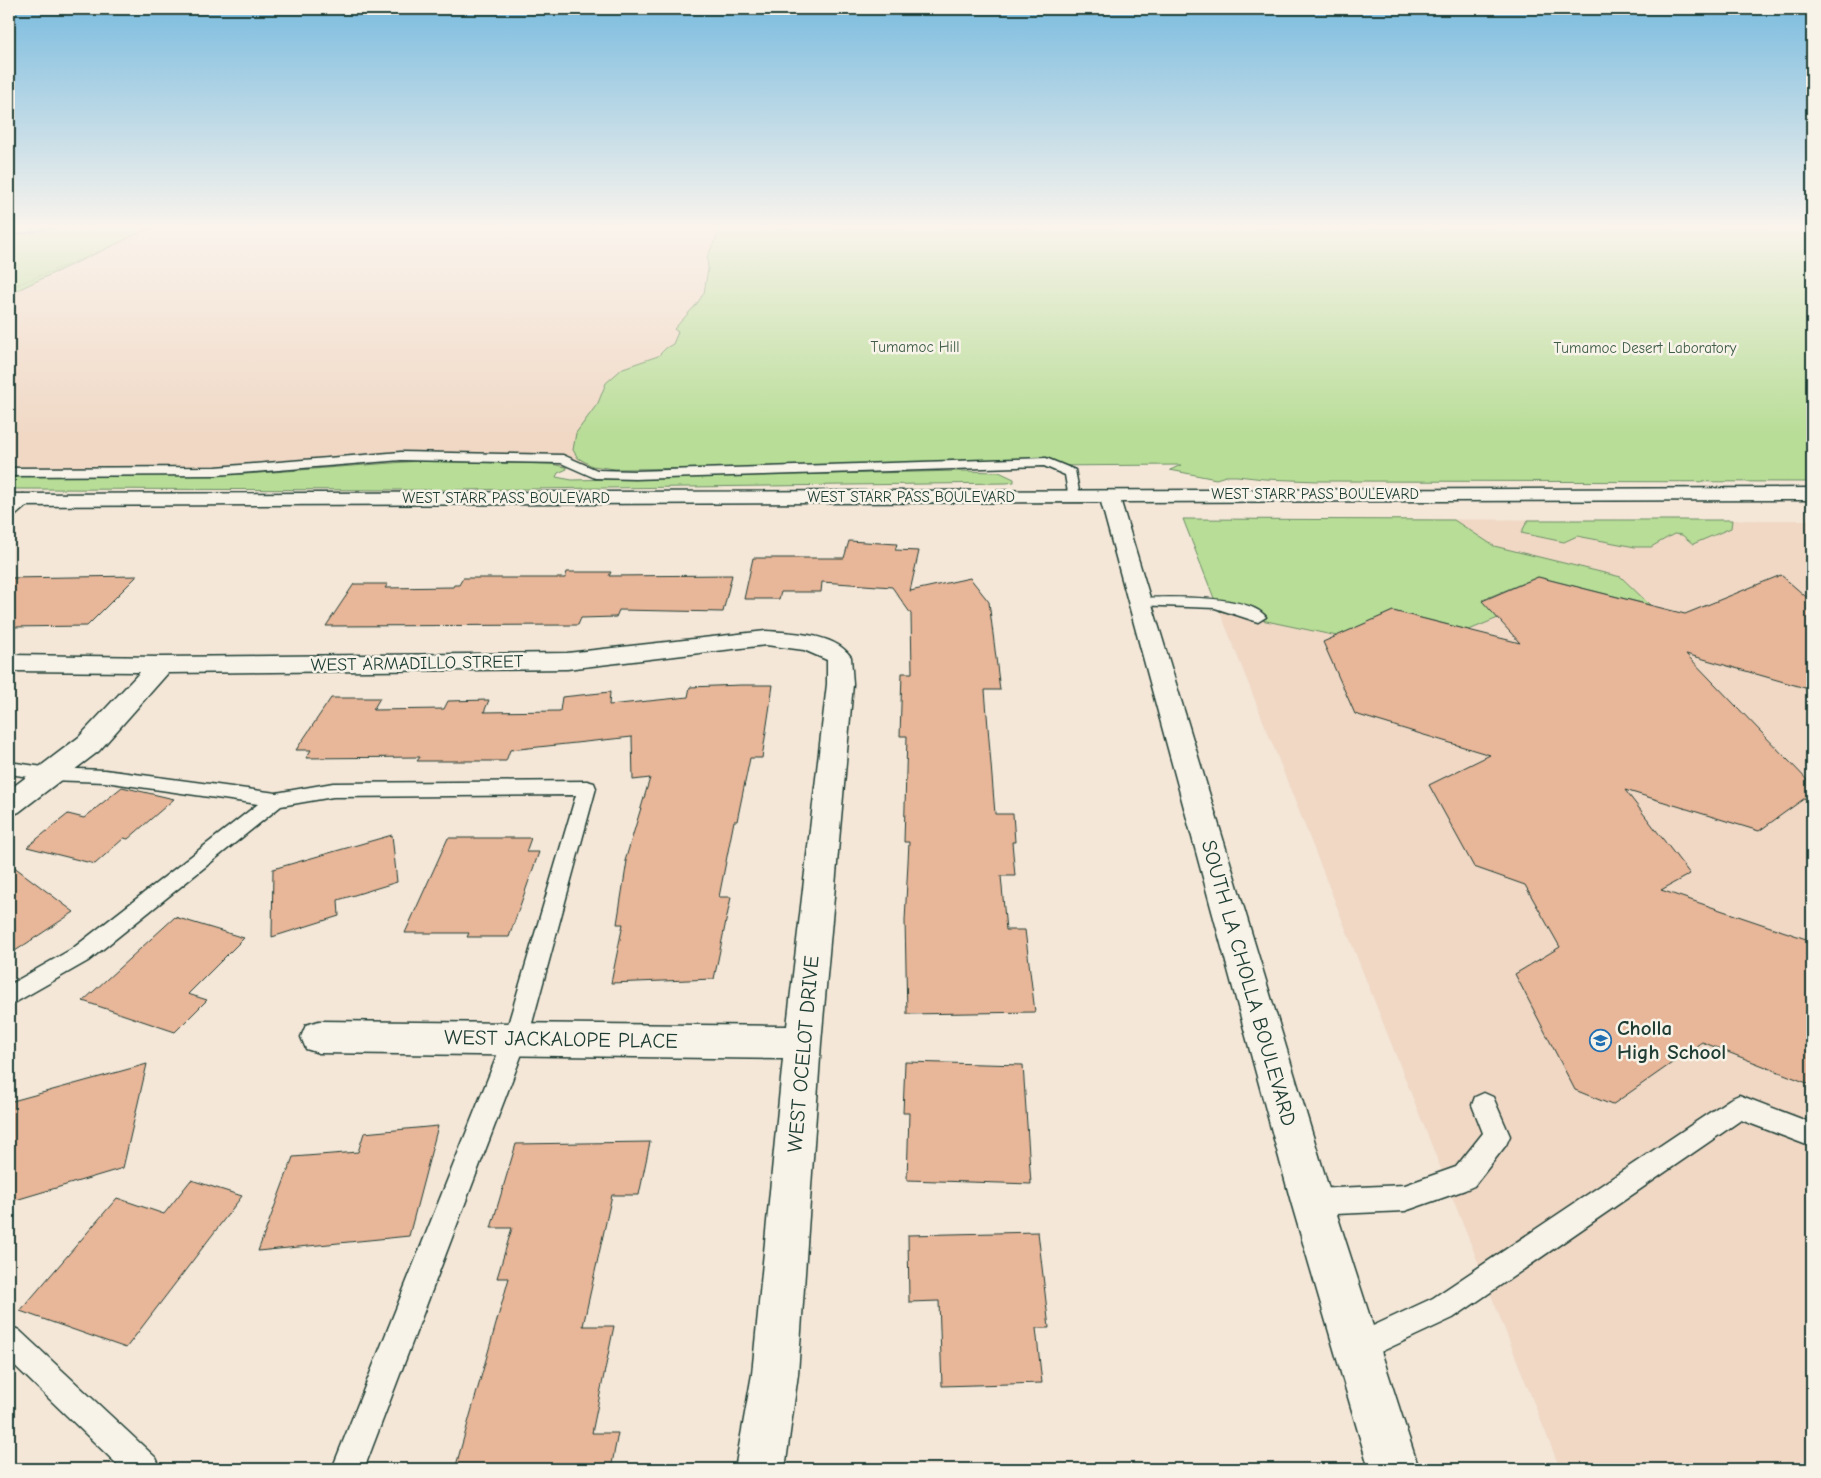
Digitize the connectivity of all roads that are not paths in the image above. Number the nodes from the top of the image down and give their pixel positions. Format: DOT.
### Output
graph roads {
  1 [pos="9,472"];
  2 [pos="1812,494"];
  3 [pos="1074,496"];
  4 [pos="1109,496"];
  5 [pos="14,504"];
  6 [pos="1140,602"];
  7 [pos="1258,617"];
  8 [pos="828,643"];
  9 [pos="9,663"];
  10 [pos="161,665"];
  11 [pos="9,768"];
  12 [pos="50,774"];
  13 [pos="276,800"];
  14 [pos="9,806"];
  15 [pos="9,996"];
  16 [pos="319,1037"];
  17 [pos="516,1038"];
  18 [pos="803,1042"];
  19 [pos="1484,1105"];
  20 [pos="1812,1135"];
  21 [pos="1312,1202"];
  22 [pos="9,1340"];
  23 [pos="1356,1348"];
  24 [pos="145,1469"];
  25 [pos="348,1469"];
  26 [pos="760,1469"];
  27 [pos="1394,1469"];
  1 -- 3 [label="lane"];
  2 -- 4 [label="main road, WEST STARR PASS BOULEVARD"];
  3 -- 4 [label="main road, WEST STARR PASS BOULEVARD"];
  3 -- 5 [label="main road, WEST STARR PASS BOULEVARD"];
  4 -- 6 [label="main road, SOUTH LA CHOLLA BOULEVARD"];
  6 -- 7 [label="lane"];
  6 -- 21 [label="main road, SOUTH LA CHOLLA BOULEVARD"];
  8 -- 10 [label="main road, WEST ARMADILLO STREET"];
  8 -- 18 [label="main road, WEST OCELOT DRIVE"];
  9 -- 10 [label="main road, WEST ARMADILLO STREET"];
  10 -- 12 [label="main road"];
  11 -- 12 [label="lane"];
  12 -- 13 [label="lane"];
  12 -- 14 [label="main road"];
  13 -- 15 [label="lane"];
  13 -- 17 [label="lane"];
  16 -- 17 [label="main road, WEST JACKALOPE PLACE"];
  17 -- 18 [label="main road, WEST JACKALOPE PLACE"];
  17 -- 25 [label="lane"];
  18 -- 26 [label="main road, WEST OCELOT DRIVE"];
  19 -- 21 [label="lane"];
  20 -- 23 [label="lane"];
  21 -- 23 [label="main road, SOUTH LA CHOLLA BOULEVARD"];
  22 -- 24 [label="lane"];
  23 -- 27 [label="main road, SOUTH LA CHOLLA BOULEVARD"];
}
